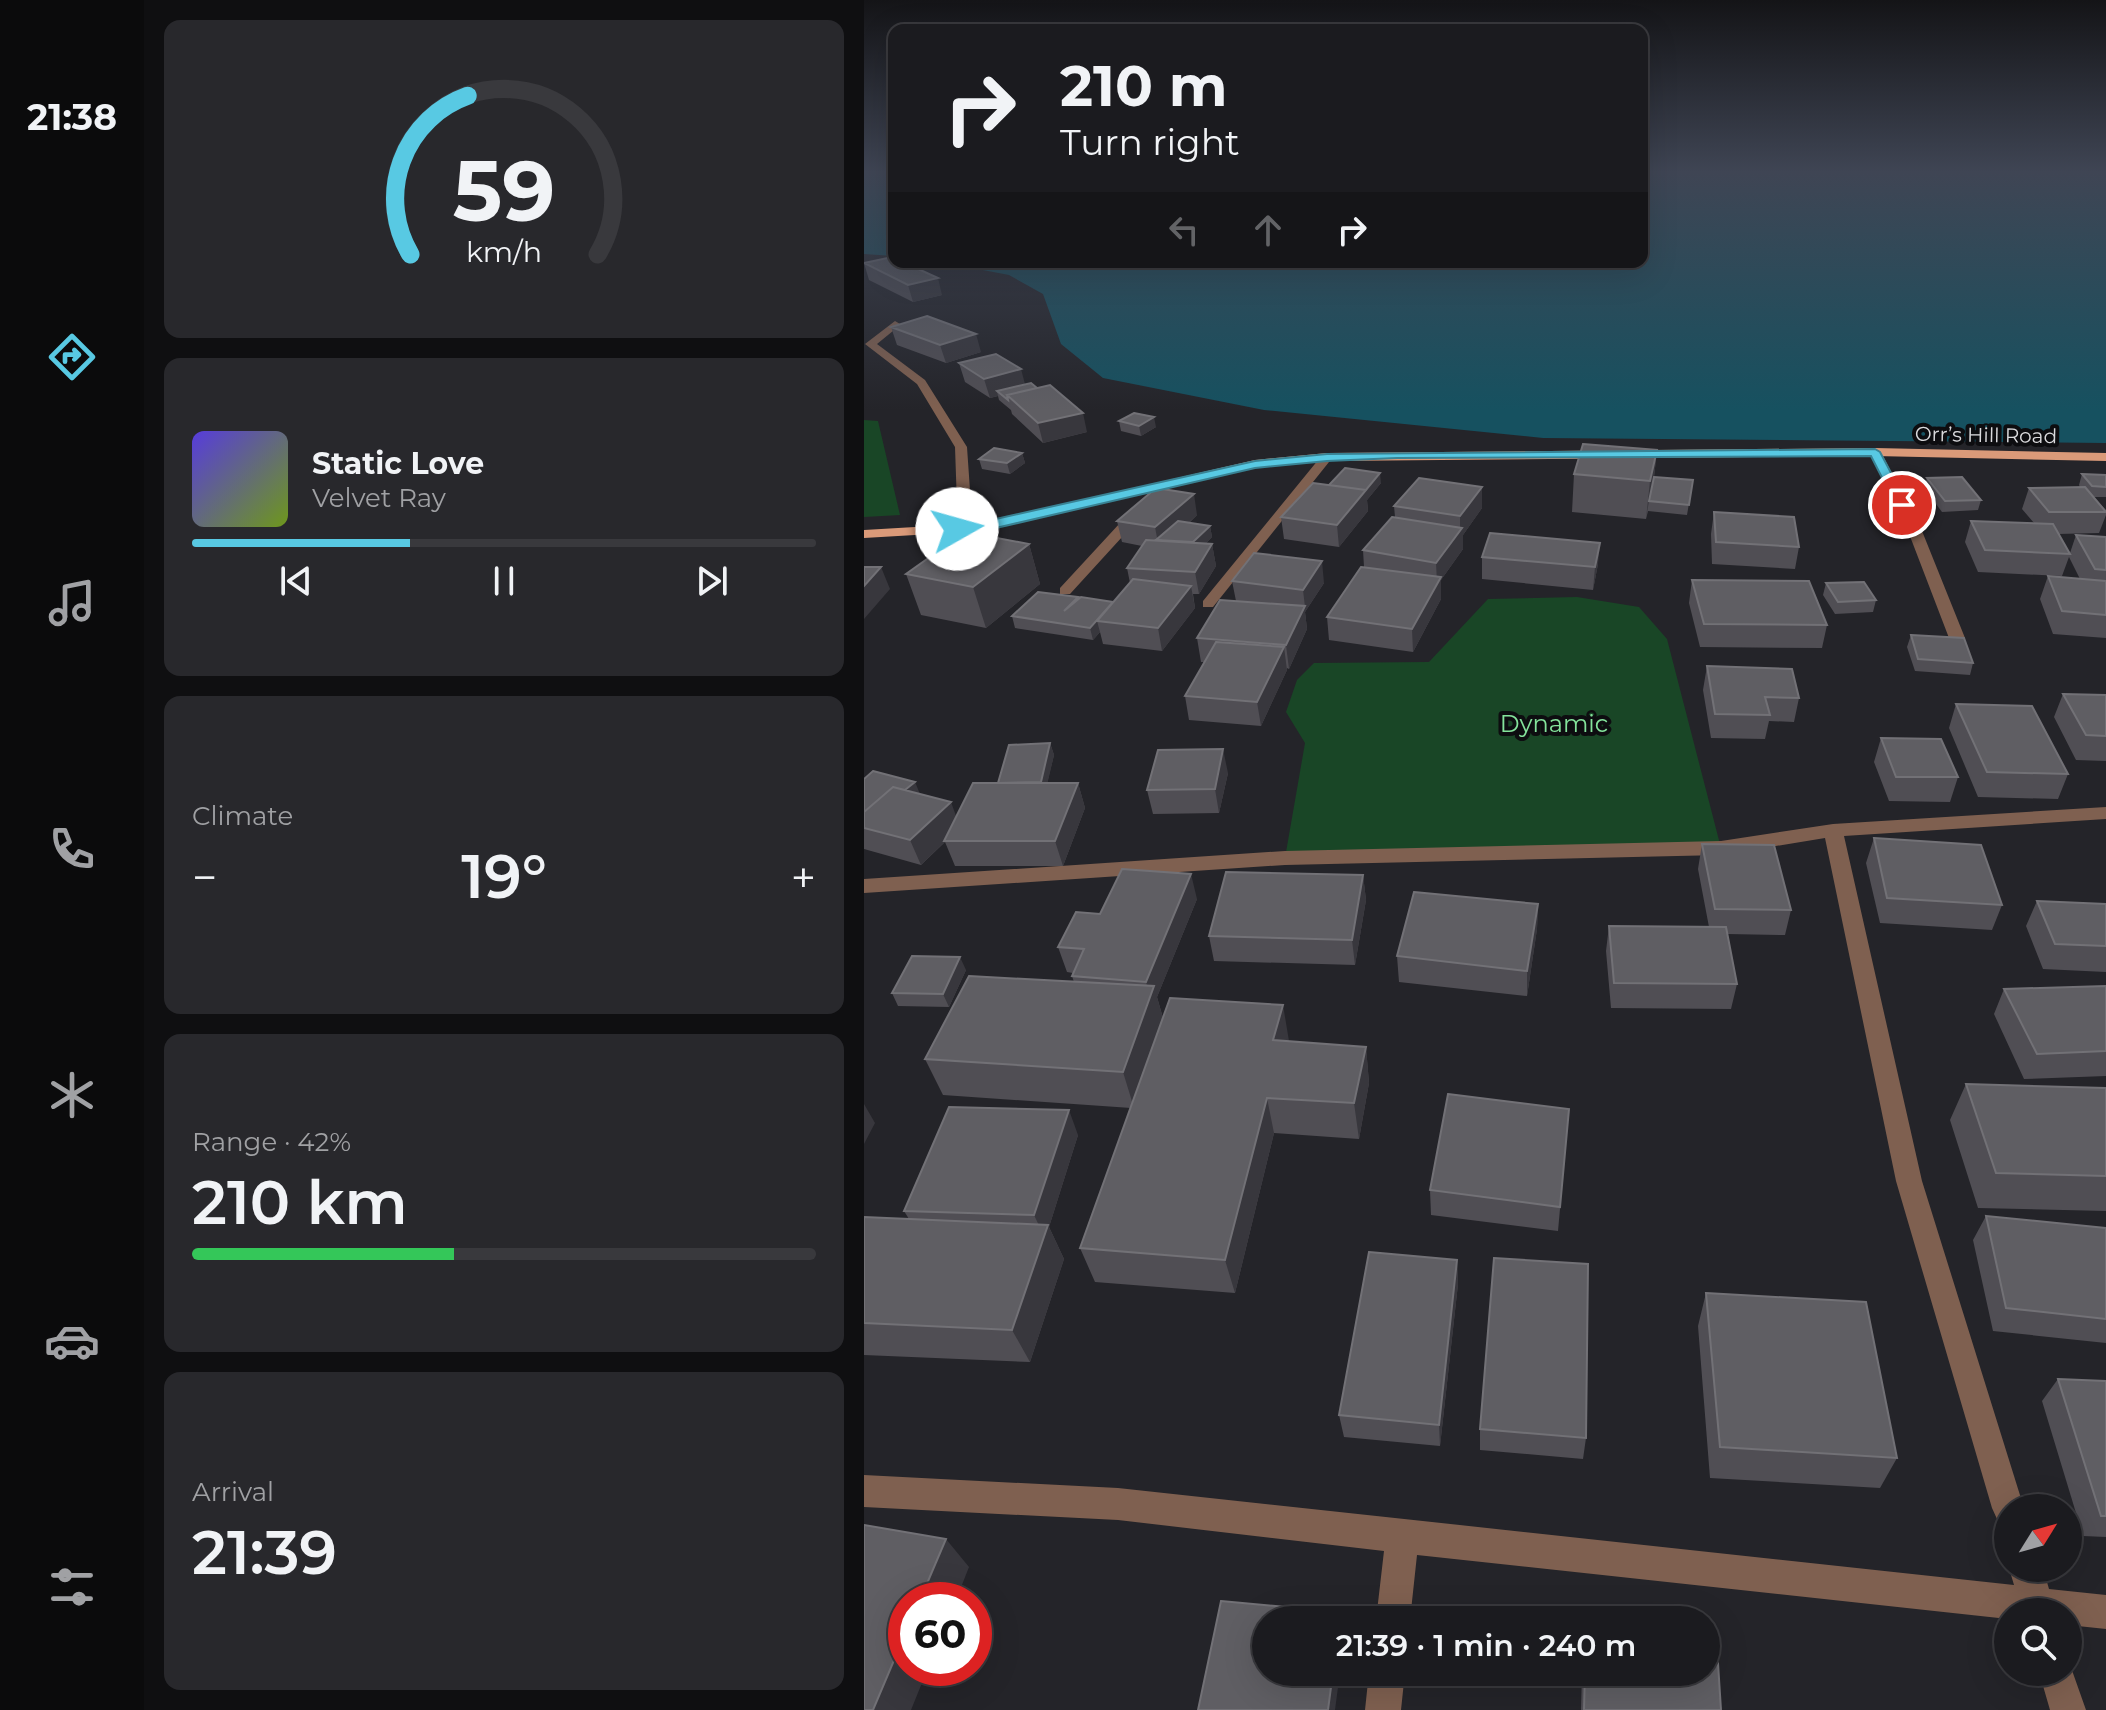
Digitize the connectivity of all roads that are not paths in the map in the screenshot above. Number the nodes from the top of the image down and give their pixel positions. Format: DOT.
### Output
graph roads {
  1 [pos="895,324"];
  2 [pos="867,344"];
  3 [pos="1875,452"];
  4 [pos="1327,457"];
  5 [pos="2106,457"];
  6 [pos="1165,484"];
  7 [pos="957,529"];
  8 [pos="864,534"];
  9 [pos="1065,591"];
  10 [pos="1208,604"];
  11 [pos="1957,638"];
  12 [pos="2106,813"];
  13 [pos="1833,830"];
  14 [pos="864,886"];
  15 [pos="864,1491"];
  16 [pos="2004,1494"];
  17 [pos="1402,1537"];
  18 [pos="1994,1603"];
  19 [pos="1395,1606"];
  20 [pos="2082,1611"];
  21 [pos="2106,1612"];
  22 [pos="1386,1686"];
  23 [pos="2061,1686"];
  24 [pos="1383,1710"];
  25 [pos="2068,1710"];
  1 -- 2 [label="street"];
  2 -- 7 [label="street"];
  3 -- 4 [label="main road, Orr’s Hill Road"];
  3 -- 5 [label="main road, Orr’s Hill Road"];
  3 -- 11 [label="street"];
  4 -- 6 [label="main road, Orr’s Hill Road"];
  4 -- 10 [label="street"];
  6 -- 7 [label="main road, Orr’s Hill Road"];
  6 -- 9 [label="street"];
  7 -- 8 [label="main road, Orr’s Hill Road"];
  12 -- 13 [label="street"];
  13 -- 14 [label="street"];
  13 -- 16 [label="street"];
  15 -- 17 [label="street"];
  17 -- 18 [label="street"];
  17 -- 19 [label="street"];
  20 -- 21 [label="street"];
  22 -- 24 [label="street"];
  23 -- 25 [label="street"];
}
